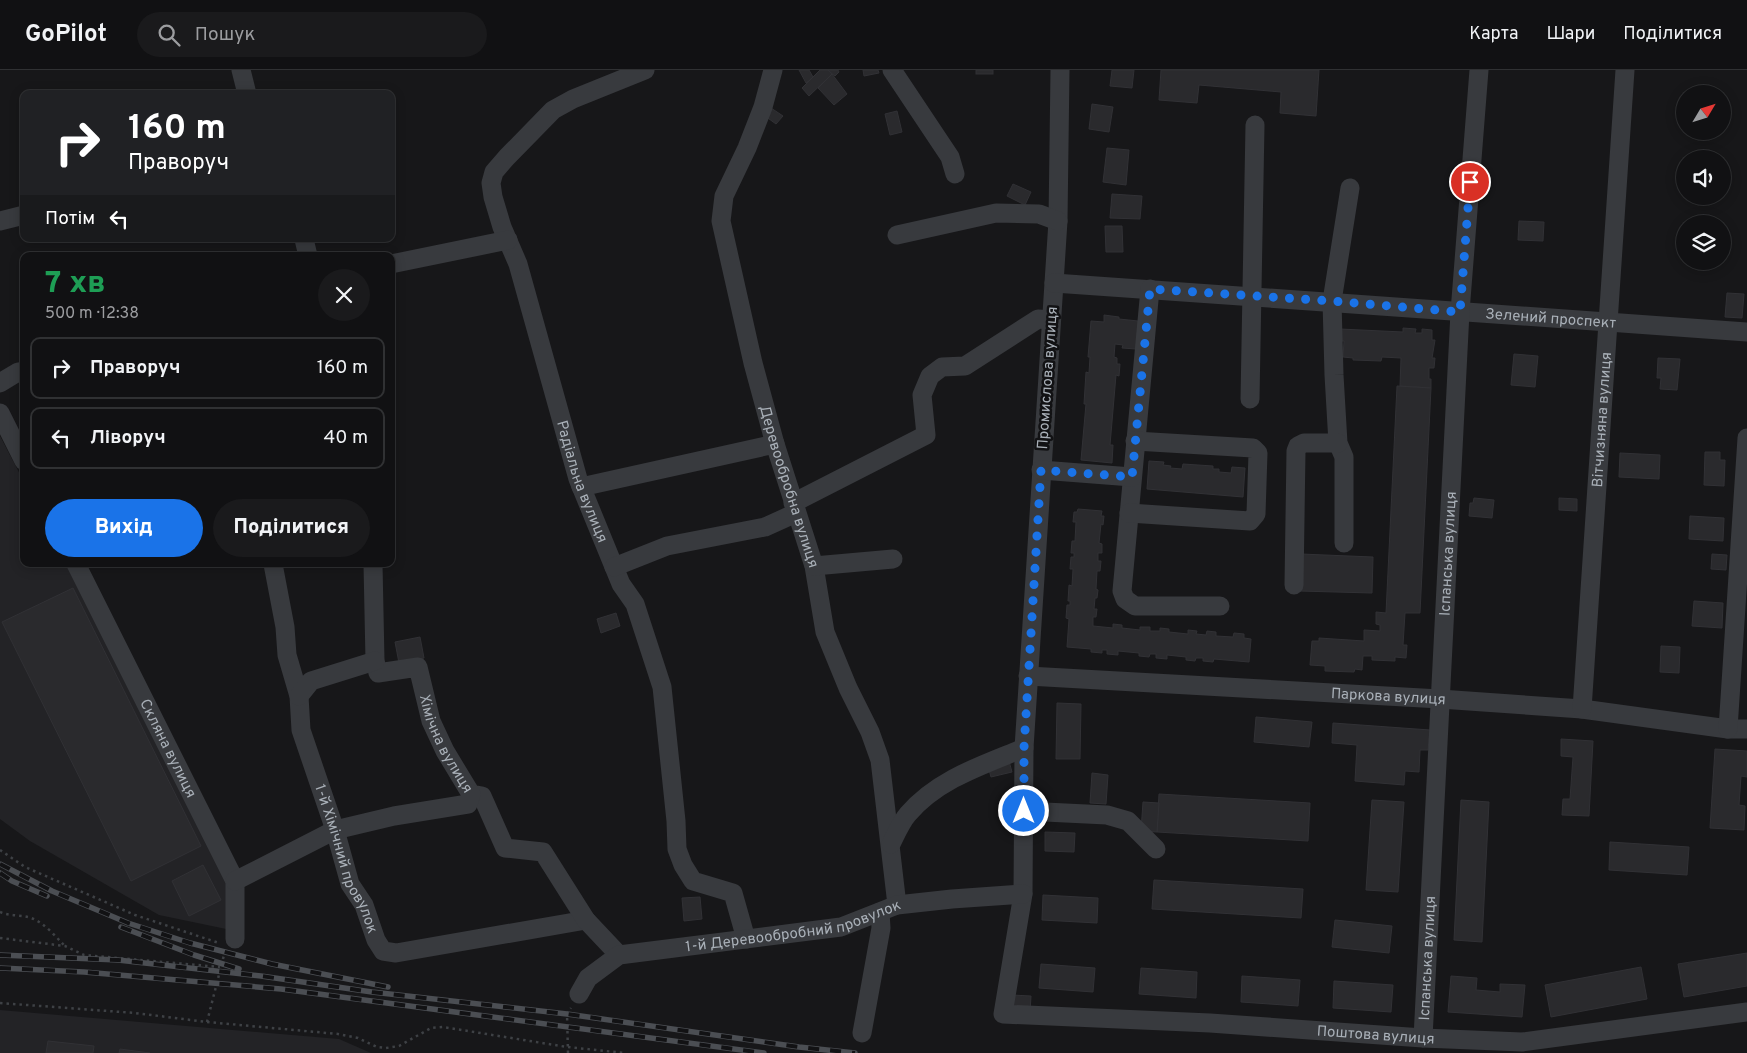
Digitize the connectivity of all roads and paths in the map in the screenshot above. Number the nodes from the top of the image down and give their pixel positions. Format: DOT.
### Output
graph roads {
  1 [pos="241,70"];
  2 [pos="645,70"];
  3 [pos="773,70"];
  4 [pos="892,70"];
  5 [pos="1060,70"];
  6 [pos="1480,70"];
  7 [pos="1625,70"];
  8 [pos="247,90"];
  9 [pos="1255,125"];
  10 [pos="955,174"];
  11 [pos="1350,188"];
  12 [pos="20,216"];
  13 [pos="0,221"];
  14 [pos="1058,222"];
  15 [pos="897,235"];
  16 [pos="508,240"];
  17 [pos="395,263"];
  18 [pos="1054,283"];
  19 [pos="1150,289"];
  20 [pos="1251,296"];
  21 [pos="1332,301"];
  22 [pos="1460,312"];
  23 [pos="1051,320"];
  24 [pos="1609,322"];
  25 [pos="1747,332"];
  26 [pos="20,373"];
  27 [pos="0,383"];
  28 [pos="1250,399"];
  29 [pos="0,413"];
  30 [pos="1747,438"];
  31 [pos="1136,441"];
  32 [pos="1338,443"];
  33 [pos="775,444"];
  34 [pos="20,453"];
  35 [pos="1041,470"];
  36 [pos="1132,477"];
  37 [pos="581,487"];
  38 [pos="795,508"];
  39 [pos="1129,514"];
  40 [pos="1344,543"];
  41 [pos="893,559"];
  42 [pos="814,566"];
  43 [pos="78,567"];
  44 [pos="274,567"];
  45 [pos="373,567"];
  46 [pos="614,568"];
  47 [pos="1294,584"];
  48 [pos="1220,606"];
  49 [pos="375,661"];
  50 [pos="1028,676"];
  51 [pos="299,696"];
  52 [pos="1440,699"];
  53 [pos="1582,709"];
  54 [pos="1728,729"];
  55 [pos="1747,729"];
  56 [pos="1024,748"];
  57 [pos="471,794"];
  58 [pos="1024,811"];
  59 [pos="335,830"];
  60 [pos="890,844"];
  61 [pos="1156,849"];
  62 [pos="0,850"];
  63 [pos="235,881"];
  64 [pos="1023,894"];
  65 [pos="888,908"];
  66 [pos="0,912"];
  67 [pos="586,920"];
  68 [pos="0,938"];
  69 [pos="746,939"];
  70 [pos="232,942"];
  71 [pos="65,946"];
  72 [pos="619,955"];
  73 [pos="220,967"];
  74 [pos="579,994"];
  75 [pos="0,1003"];
  76 [pos="1747,1012"];
  77 [pos="1002,1014"];
  78 [pos="207,1022"];
  79 [pos="862,1033"];
  80 [pos="1423,1038"];
  81 [pos="567,1047"];
  82 [pos="568,1053"];
  83 [pos="625,1053"];
  1 -- 8 [label="street"];
  2 -- 16 [label="street, Радіальна вулиця"];
  3 -- 33 [label="street, Деревообробна вулиця"];
  4 -- 10 [label="street"];
  5 -- 14 [label="street, Промислова вулиця"];
  6 -- 22 [label="street, Іспанська вулиця"];
  7 -- 24 [label="street, Вітчизняна вулиця"];
  9 -- 20 [label="street"];
  11 -- 21 [label="street"];
  12 -- 13 [label="street"];
  14 -- 15 [label="street"];
  14 -- 18 [label="street, Промислова вулиця"];
  16 -- 17 [label="street"];
  16 -- 37 [label="street, Радіальна вулиця"];
  18 -- 19 [label="street, Зелений проспект"];
  18 -- 23 [label="street, Промислова вулиця"];
  19 -- 20 [label="street, Зелений проспект"];
  19 -- 31 [label="street"];
  20 -- 21 [label="street, Зелений проспект"];
  20 -- 28 [label="street"];
  21 -- 22 [label="street, Зелений проспект"];
  21 -- 32 [label="street"];
  22 -- 24 [label="street, Зелений проспект"];
  22 -- 52 [label="street, Іспанська вулиця"];
  23 -- 35 [label="street, Промислова вулиця"];
  23 -- 38 [label="street"];
  24 -- 25 [label="street, Зелений проспект"];
  24 -- 53 [label="street, Вітчизняна вулиця"];
  26 -- 27 [label="street"];
  29 -- 34 [label="street"];
  30 -- 54 [label="street"];
  31 -- 36 [label="street"];
  31 -- 39 [label="street"];
  32 -- 40 [label="street"];
  32 -- 47 [label="street"];
  33 -- 37 [label="street"];
  33 -- 38 [label="street, Деревообробна вулиця"];
  35 -- 36 [label="street"];
  35 -- 50 [label="street, Промислова вулиця"];
  36 -- 39 [label="street"];
  37 -- 46 [label="street, Радіальна вулиця"];
  38 -- 42 [label="street, Деревообробна вулиця"];
  38 -- 46 [label="street"];
  39 -- 48 [label="street"];
  41 -- 42 [label="street"];
  42 -- 60 [label="street, Деревообробна вулиця"];
  43 -- 63 [label="street, Скляна вулиця"];
  44 -- 51 [label="street, 1-й Хімічний провулок"];
  45 -- 49 [label="street"];
  46 -- 69 [label="street, Радіальна вулиця"];
  49 -- 51 [label="street"];
  49 -- 57 [label="street, Хімічна вулиця"];
  50 -- 52 [label="street, Паркова вулиця"];
  50 -- 56 [label="street, Промислова вулиця"];
  51 -- 59 [label="street, 1-й Хімічний провулок"];
  52 -- 53 [label="street, Паркова вулиця"];
  52 -- 80 [label="street, Іспанська вулиця"];
  53 -- 54 [label="street, Паркова вулиця"];
  54 -- 55 [label="street, Паркова вулиця"];
  56 -- 58 [label="street, Промислова вулиця"];
  56 -- 60 [label="street"];
  57 -- 59 [label="street"];
  57 -- 67 [label="street, Хімічна вулиця"];
  58 -- 61 [label="street"];
  58 -- 64 [label="street, Промислова вулиця"];
  59 -- 63 [label="street"];
  59 -- 67 [label="street, 1-й Хімічний провулок"];
  60 -- 65 [label="street, Деревообробна вулиця"];
  62 -- 70 [label="path"];
  63 -- 70 [label="street, Скляна вулиця"];
  64 -- 65 [label="street, 1-й Деревообробний провулок"];
  64 -- 77 [label="street, Промислова вулиця"];
  65 -- 69 [label="street, 1-й Деревообробний провулок"];
  65 -- 79 [label="street, Деревообробна вулиця"];
  66 -- 71 [label="path"];
  67 -- 72 [label="street, Хімічна вулиця"];
  68 -- 71 [label="path"];
  69 -- 72 [label="street, 1-й Деревообробний провулок"];
  70 -- 73 [label="path"];
  71 -- 73 [label="path"];
  72 -- 74 [label="street, 1-й Деревообробний провулок"];
  73 -- 78 [label="path"];
  74 -- 81 [label="path"];
  75 -- 78 [label="path"];
  76 -- 80 [label="street, Поштова вулиця"];
  77 -- 80 [label="street, Поштова вулиця"];
  78 -- 81 [label="path"];
  81 -- 82 [label="path"];
  81 -- 83 [label="path"];
}
